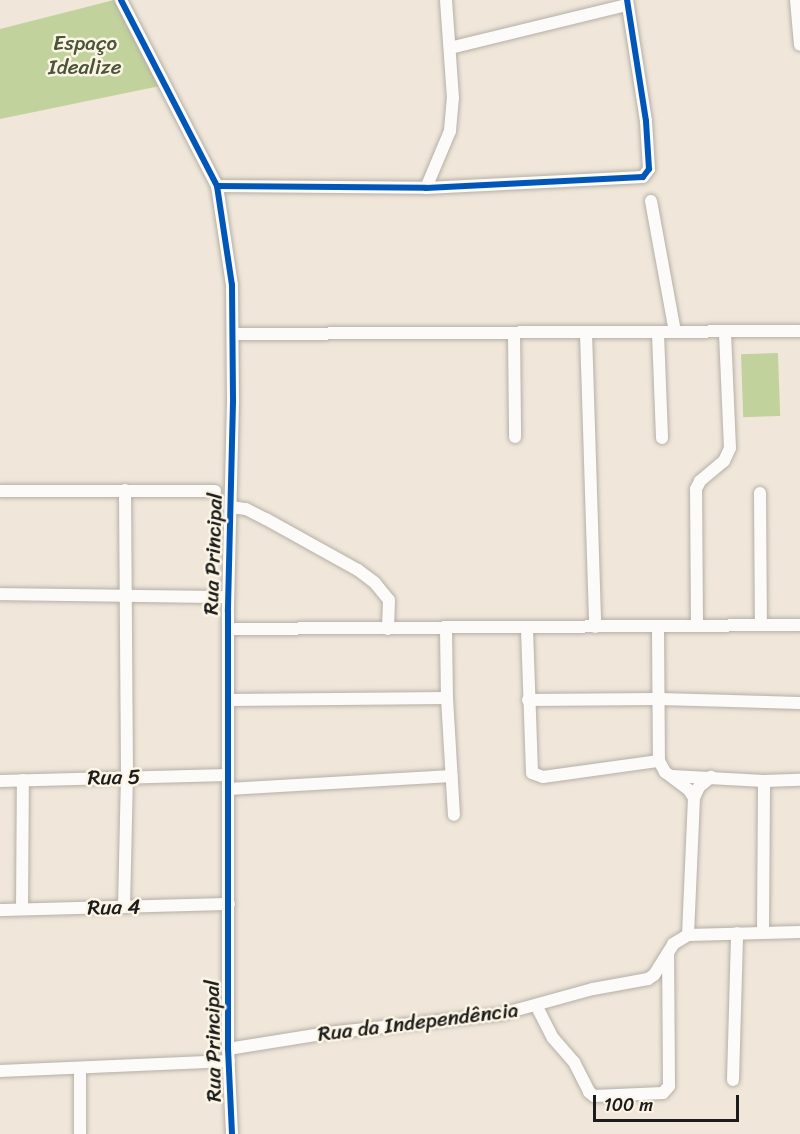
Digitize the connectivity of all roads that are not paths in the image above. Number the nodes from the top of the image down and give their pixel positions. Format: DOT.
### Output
graph roads {
  1 [pos="121,0"];
  2 [pos="446,0"];
  3 [pos="796,0"];
  4 [pos="627,2"];
  5 [pos="800,45"];
  6 [pos="450,48"];
  7 [pos="217,186"];
  8 [pos="426,188"];
  9 [pos="651,201"];
  10 [pos="800,331"];
  11 [pos="675,332"];
  12 [pos="725,332"];
  13 [pos="514,333"];
  14 [pos="586,333"];
  15 [pos="658,333"];
  16 [pos="233,334"];
  17 [pos="515,437"];
  18 [pos="662,438"];
  19 [pos="232,478"];
  20 [pos="0,490"];
  21 [pos="125,490"];
  22 [pos="216,491"];
  23 [pos="760,493"];
  24 [pos="231,504"];
  25 [pos="0,594"];
  26 [pos="125,596"];
  27 [pos="228,597"];
  28 [pos="761,625"];
  29 [pos="800,625"];
  30 [pos="697,626"];
  31 [pos="595,627"];
  32 [pos="658,627"];
  33 [pos="228,629"];
  34 [pos="388,629"];
  35 [pos="446,629"];
  36 [pos="527,629"];
  37 [pos="447,698"];
  38 [pos="659,699"];
  39 [pos="228,700"];
  40 [pos="528,700"];
  41 [pos="800,703"];
  42 [pos="659,760"];
  43 [pos="228,775"];
  44 [pos="452,776"];
  45 [pos="672,776"];
  46 [pos="127,777"];
  47 [pos="711,777"];
  48 [pos="0,780"];
  49 [pos="23,780"];
  50 [pos="800,780"];
  51 [pos="764,781"];
  52 [pos="228,789"];
  53 [pos="694,798"];
  54 [pos="454,815"];
  55 [pos="228,904"];
  56 [pos="124,907"];
  57 [pos="22,909"];
  58 [pos="0,910"];
  59 [pos="763,932"];
  60 [pos="800,932"];
  61 [pos="736,933"];
  62 [pos="688,935"];
  63 [pos="668,954"];
  64 [pos="536,1005"];
  65 [pos="229,1055"];
  66 [pos="80,1069"];
  67 [pos="0,1071"];
  68 [pos="733,1080"];
  69 [pos="80,1134"];
  70 [pos="232,1134"];
  1 -- 7 [label="street, Rua Principal"];
  2 -- 6 [label="street"];
  3 -- 5 [label="street"];
  4 -- 6 [label="street"];
  4 -- 8 [label="street"];
  6 -- 8 [label="street"];
  7 -- 8 [label="street"];
  7 -- 16 [label="street, Rua Principal"];
  9 -- 11 [label="street"];
  10 -- 12 [label="street"];
  11 -- 12 [label="street"];
  11 -- 15 [label="street"];
  12 -- 30 [label="street"];
  13 -- 14 [label="street"];
  13 -- 16 [label="street"];
  13 -- 17 [label="street"];
  14 -- 15 [label="street"];
  14 -- 31 [label="street"];
  15 -- 18 [label="street"];
  16 -- 19 [label="street, Rua Principal"];
  19 -- 22 [label="street"];
  19 -- 24 [label="street, Rua Principal"];
  20 -- 21 [label="street"];
  21 -- 22 [label="street"];
  21 -- 26 [label="street"];
  22 -- 24 [label="street"];
  23 -- 28 [label="street"];
  24 -- 27 [label="street, Rua Principal"];
  24 -- 34 [label="street"];
  25 -- 26 [label="street"];
  26 -- 27 [label="street"];
  26 -- 46 [label="street"];
  27 -- 33 [label="street, Rua Principal"];
  28 -- 29 [label="street"];
  28 -- 30 [label="street"];
  30 -- 32 [label="street"];
  31 -- 32 [label="street"];
  31 -- 36 [label="street"];
  32 -- 38 [label="street"];
  33 -- 34 [label="street"];
  33 -- 39 [label="street, Rua Principal"];
  34 -- 35 [label="street"];
  35 -- 36 [label="street"];
  35 -- 37 [label="street"];
  36 -- 40 [label="street"];
  37 -- 39 [label="street"];
  37 -- 44 [label="street"];
  38 -- 40 [label="street"];
  38 -- 41 [label="street"];
  38 -- 42 [label="street"];
  39 -- 43 [label="street, Rua Principal"];
  40 -- 42 [label="street"];
  42 -- 45 [label="street"];
  43 -- 46 [label="street, Rua 5"];
  43 -- 52 [label="street, Rua Principal"];
  44 -- 52 [label="street"];
  44 -- 54 [label="street"];
  45 -- 47 [label="street"];
  45 -- 53 [label="street"];
  46 -- 49 [label="street, Rua 5"];
  46 -- 56 [label="street"];
  47 -- 51 [label="street"];
  47 -- 53 [label="street"];
  48 -- 49 [label="street, Rua 5"];
  49 -- 57 [label="street"];
  50 -- 51 [label="street"];
  51 -- 59 [label="street"];
  52 -- 55 [label="street, Rua Principal"];
  53 -- 62 [label="street"];
  55 -- 56 [label="street, Rua 4"];
  55 -- 65 [label="street, Rua Principal"];
  56 -- 57 [label="street, Rua 4"];
  57 -- 58 [label="street, Rua 4"];
  59 -- 60 [label="street"];
  59 -- 61 [label="street"];
  61 -- 62 [label="street"];
  61 -- 68 [label="street"];
  62 -- 63 [label="street, Rua da Independência"];
  63 -- 64 [label="street, Rua da Independência"];
  63 -- 64 [label="street"];
  64 -- 65 [label="street, Rua da Independência"];
  65 -- 66 [label="street, Rua da Independência"];
  65 -- 70 [label="street, Rua Principal"];
  66 -- 67 [label="street, Rua da Independência"];
  66 -- 69 [label="street"];
}
